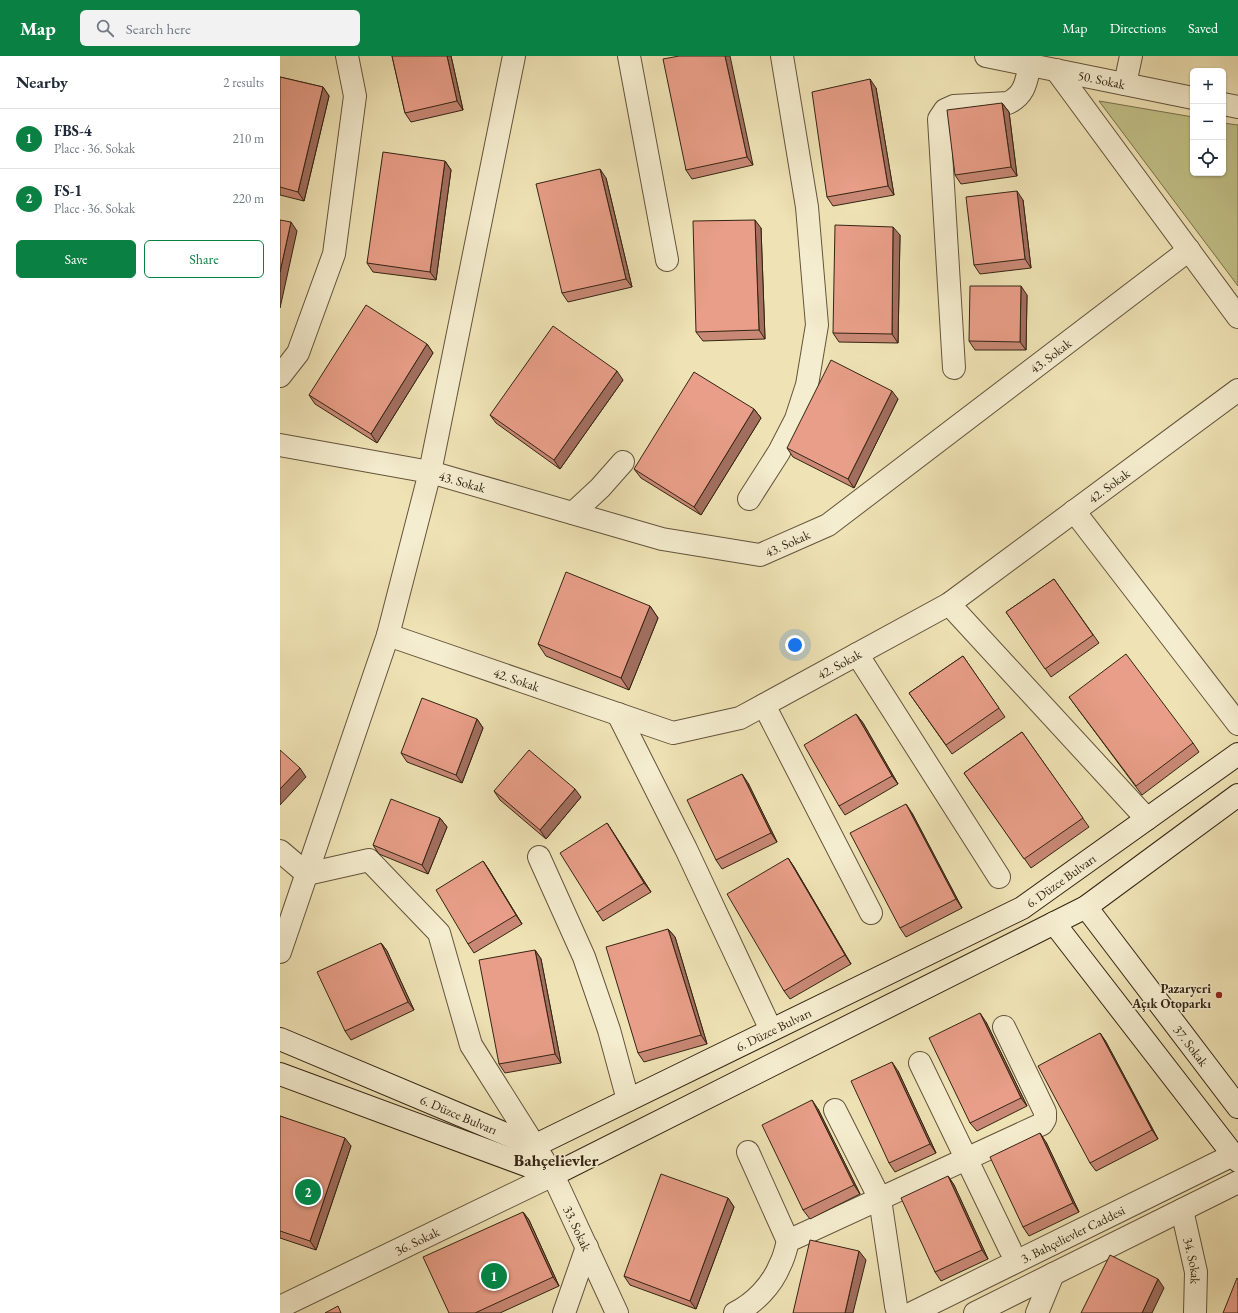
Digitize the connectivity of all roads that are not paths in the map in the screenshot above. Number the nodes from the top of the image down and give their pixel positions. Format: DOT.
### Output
graph roads {
  1 [pos="347,56"];
  2 [pos="514,56"];
  3 [pos="629,56"];
  4 [pos="782,56"];
  5 [pos="986,56"];
  6 [pos="1132,56"];
  7 [pos="1030,65"];
  8 [pos="1056,70"];
  9 [pos="1125,84"];
  10 [pos="1190,97"];
  11 [pos="1226,105"];
  12 [pos="1238,107"];
  13 [pos="1189,250"];
  14 [pos="667,260"];
  15 [pos="1238,316"];
  16 [pos="954,368"];
  17 [pos="280,376"];
  18 [pos="1238,390"];
  19 [pos="280,445"];
  20 [pos="623,462"];
  21 [pos="430,472"];
  22 [pos="749,499"];
  23 [pos="1074,511"];
  24 [pos="573,513"];
  25 [pos="949,604"];
  26 [pos="388,635"];
  27 [pos="857,654"];
  28 [pos="764,705"];
  29 [pos="618,714"];
  30 [pos="1238,724"];
  31 [pos="1238,754"];
  32 [pos="1238,795"];
  33 [pos="1147,818"];
  34 [pos="280,851"];
  35 [pos="539,857"];
  36 [pos="307,874"];
  37 [pos="999,877"];
  38 [pos="1086,907"];
  39 [pos="871,913"];
  40 [pos="1054,923"];
  41 [pos="280,952"];
  42 [pos="1004,1027"];
  43 [pos="771,1030"];
  44 [pos="280,1039"];
  45 [pos="1197,1054"];
  46 [pos="920,1063"];
  47 [pos="280,1074"];
  48 [pos="1170,1074"];
  49 [pos="628,1100"];
  50 [pos="1238,1107"];
  51 [pos="835,1110"];
  52 [pos="534,1146"];
  53 [pos="748,1152"];
  54 [pos="1236,1158"];
  55 [pos="967,1159"];
  56 [pos="553,1175"];
  57 [pos="1238,1182"];
  58 [pos="880,1199"];
  59 [pos="1182,1210"];
  60 [pos="788,1241"];
  61 [pos="587,1247"];
  62 [pos="1010,1249"];
  63 [pos="1054,1274"];
  64 [pos="280,1307"];
  65 [pos="564,1313"];
  66 [pos="617,1313"];
  67 [pos="735,1313"];
  68 [pos="898,1313"];
  69 [pos="912,1313"];
  70 [pos="975,1313"];
  71 [pos="1037,1313"];
  72 [pos="1195,1313"];
  1 -- 17 [label="street"];
  2 -- 21 [label="street"];
  3 -- 14 [label="street"];
  4 -- 22 [label="street"];
  5 -- 7 [label="street, 50. Sokak"];
  6 -- 9 [label="street"];
  7 -- 8 [label="street, 50. Sokak"];
  7 -- 16 [label="street"];
  8 -- 9 [label="street, 50. Sokak"];
  8 -- 13 [label="street"];
  9 -- 10 [label="street, 50. Sokak"];
  11 -- 12 [label="street"];
  13 -- 15 [label="street"];
  13 -- 24 [label="street, 43. Sokak"];
  18 -- 23 [label="street, 42. Sokak"];
  19 -- 21 [label="street, 43. Sokak"];
  20 -- 24 [label="street"];
  21 -- 24 [label="street, 43. Sokak"];
  21 -- 26 [label="street"];
  23 -- 25 [label="street, 42. Sokak"];
  23 -- 30 [label="street"];
  25 -- 27 [label="street, 42. Sokak"];
  25 -- 33 [label="street"];
  26 -- 29 [label="street, 42. Sokak"];
  26 -- 36 [label="street"];
  27 -- 28 [label="street, 42. Sokak"];
  27 -- 37 [label="street"];
  28 -- 29 [label="street, 42. Sokak"];
  28 -- 39 [label="street"];
  29 -- 43 [label="street"];
  31 -- 33 [label="street, 6. Düzce Bulvarı"];
  32 -- 38 [label="street"];
  33 -- 43 [label="street, 6. Düzce Bulvarı"];
  34 -- 36 [label="street"];
  35 -- 49 [label="street"];
  36 -- 41 [label="street"];
  36 -- 52 [label="street, 33. Sokak"];
  38 -- 40 [label="street"];
  38 -- 45 [label="street, 37. Sokak"];
  40 -- 48 [label="street"];
  40 -- 56 [label="street"];
  42 -- 55 [label="street"];
  43 -- 49 [label="street, 6. Düzce Bulvarı"];
  44 -- 52 [label="street, 6. Düzce Bulvarı"];
  45 -- 48 [label="street"];
  45 -- 50 [label="street, 37. Sokak"];
  46 -- 55 [label="street"];
  47 -- 56 [label="street, 6. Düzce Bulvarı"];
  48 -- 54 [label="street"];
  49 -- 52 [label="street, 6. Düzce Bulvarı"];
  51 -- 58 [label="street"];
  52 -- 56 [label="street, 33. Sokak"];
  53 -- 60 [label="street"];
  54 -- 69 [label="street, 3. Bahçelievler Caddesi"];
  55 -- 58 [label="street"];
  55 -- 62 [label="street"];
  56 -- 61 [label="street, 33. Sokak"];
  56 -- 64 [label="street, 36. Sokak"];
  57 -- 59 [label="street, 3. Bahçelievler Caddesi"];
  58 -- 60 [label="street"];
  58 -- 68 [label="street"];
  59 -- 63 [label="street, 3. Bahçelievler Caddesi"];
  59 -- 72 [label="street, 34. Sokak"];
  60 -- 67 [label="street"];
  61 -- 65 [label="street"];
  61 -- 66 [label="street, 33. Sokak"];
  63 -- 70 [label="street, 3. Bahçelievler Caddesi"];
  63 -- 71 [label="street"];
}
